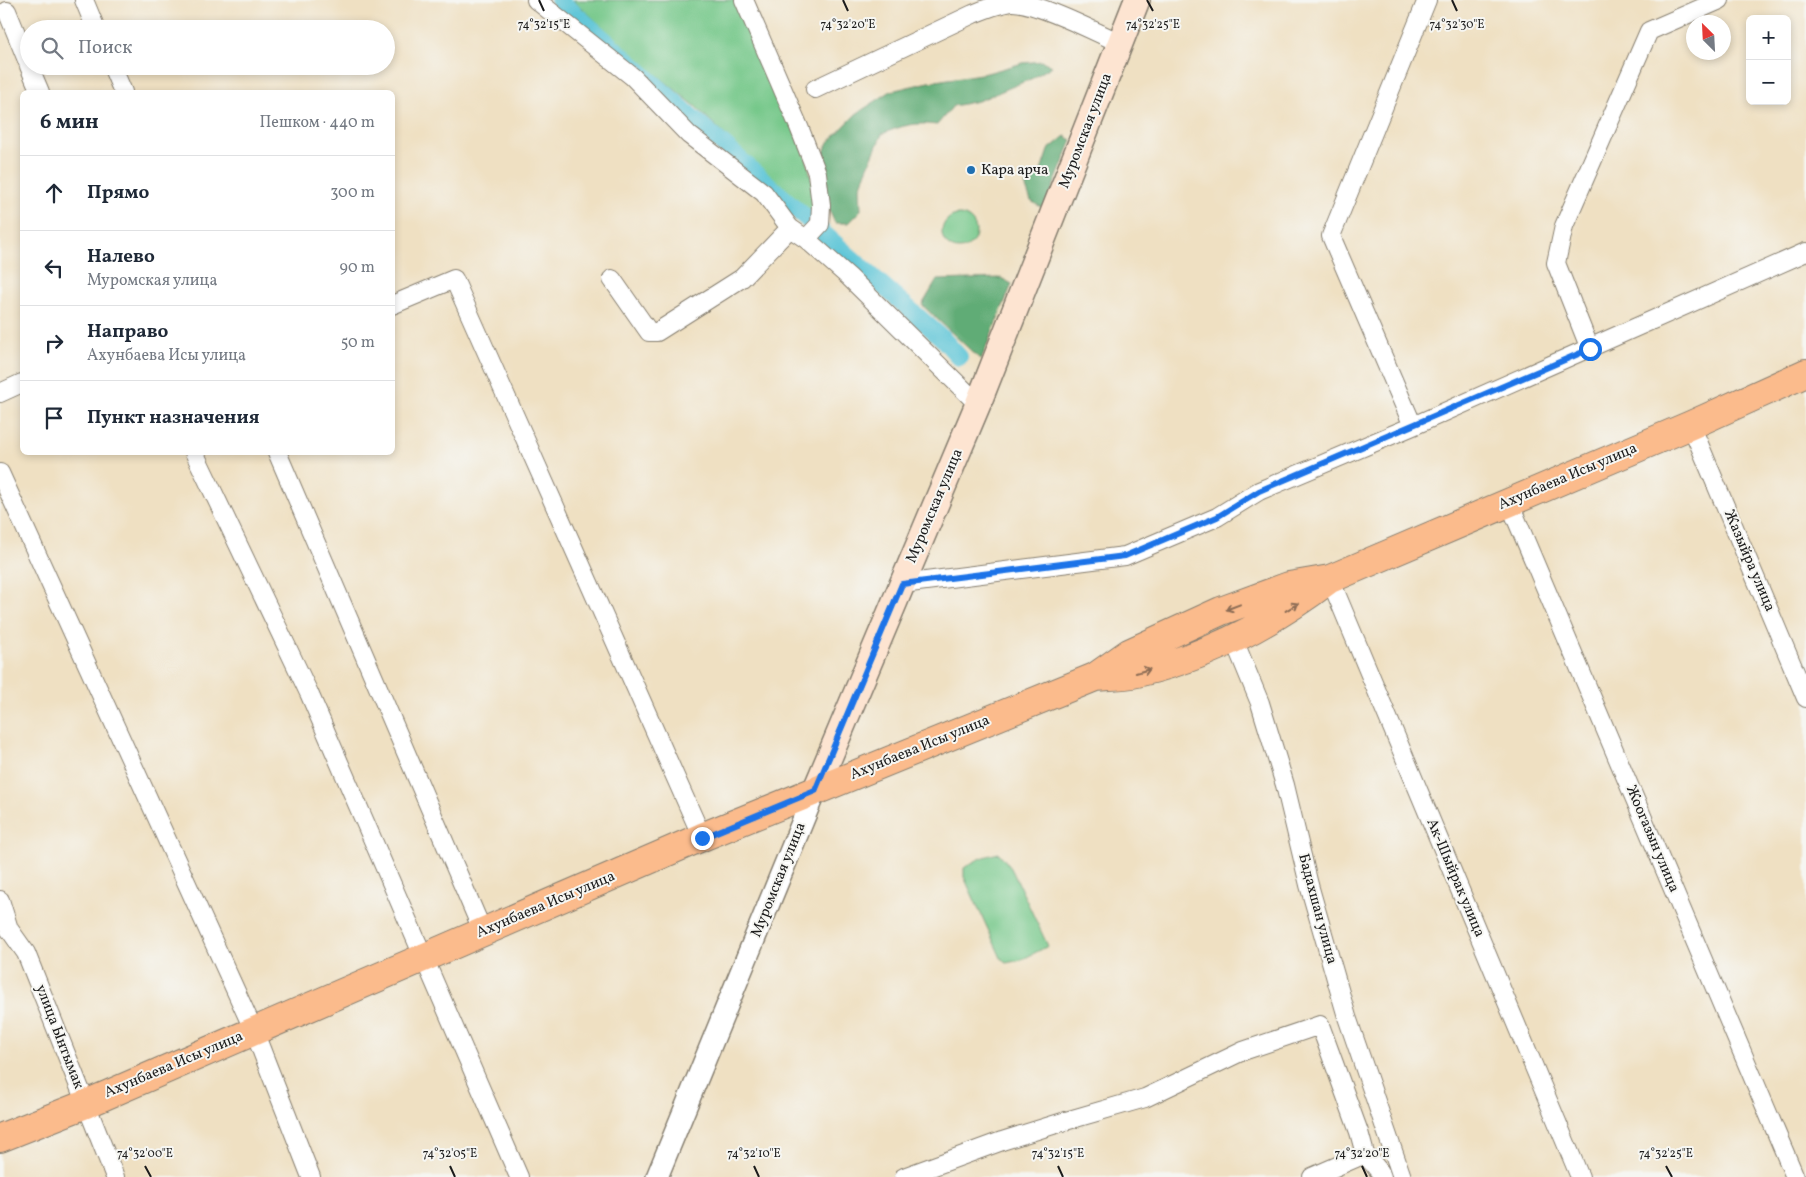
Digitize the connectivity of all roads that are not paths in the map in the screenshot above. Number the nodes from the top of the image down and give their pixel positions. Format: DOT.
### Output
graph roads {
  1 [pos="84,0"];
  2 [pos="536,0"];
  3 [pos="744,0"];
  4 [pos="1137,0"];
  5 [pos="1427,0"];
  6 [pos="1720,0"];
  7 [pos="1031,2"];
  8 [pos="7,11"];
  9 [pos="92,20"];
  10 [pos="20,43"];
  11 [pos="1120,43"];
  12 [pos="33,75"];
  13 [pos="116,75"];
  14 [pos="815,89"];
  15 [pos="39,90"];
  16 [pos="122,90"];
  17 [pos="790,228"];
  18 [pos="813,231"];
  19 [pos="1806,252"];
  20 [pos="612,279"];
  21 [pos="395,303"];
  22 [pos="1590,349"];
  23 [pos="1806,374"];
  24 [pos="20,384"];
  25 [pos="0,393"];
  26 [pos="978,404"];
  27 [pos="1691,425"];
  28 [pos="1413,426"];
  29 [pos="195,455"];
  30 [pos="278,455"];
  31 [pos="0,473"];
  32 [pos="1509,502"];
  33 [pos="1330,579"];
  34 [pos="902,584"];
  35 [pos="1234,640"];
  36 [pos="1095,677"];
  37 [pos="1806,698"];
  38 [pos="815,791"];
  39 [pos="702,838"];
  40 [pos="0,900"];
  41 [pos="483,932"];
  42 [pos="424,958"];
  43 [pos="254,1031"];
  44 [pos="86,1104"];
  45 [pos="0,1138"];
  46 [pos="1365,1154"];
  47 [pos="114,1177"];
  48 [pos="311,1177"];
  49 [pos="519,1177"];
  50 [pos="657,1177"];
  51 [pos="904,1177"];
  52 [pos="1312,1177"];
  53 [pos="1382,1177"];
  54 [pos="1402,1177"];
  55 [pos="1580,1177"];
  56 [pos="1796,1177"];
  1 -- 9 [label="street"];
  2 -- 17 [label="street"];
  3 -- 18 [label="street"];
  4 -- 11 [label="main road, Муромская улица"];
  5 -- 28 [label="street"];
  6 -- 22 [label="street"];
  7 -- 11 [label="street"];
  7 -- 14 [label="street"];
  8 -- 10 [label="street"];
  11 -- 26 [label="main road, Муромская улица"];
  12 -- 15 [label="street"];
  13 -- 16 [label="street"];
  17 -- 18 [label="street"];
  17 -- 20 [label="street"];
  18 -- 26 [label="street"];
  19 -- 22 [label="street"];
  21 -- 39 [label="street"];
  22 -- 28 [label="street"];
  23 -- 27 [label="main road, Ахунбаева Исы улица"];
  24 -- 25 [label="street"];
  26 -- 34 [label="main road, Муромская улица"];
  27 -- 32 [label="main road, Ахунбаева Исы улица"];
  27 -- 37 [label="street, Жазыйра улица"];
  28 -- 34 [label="street"];
  29 -- 42 [label="street"];
  30 -- 41 [label="street"];
  31 -- 43 [label="street"];
  32 -- 33 [label="main road, Ахунбаева Исы улица"];
  32 -- 56 [label="street, Жоогазын улица"];
  35 -- 33 [label="main road, Ахунбаева Исы улица, one-way"];
  33 -- 36 [label="main road, Ахунбаева Исы улица, one-way"];
  33 -- 55 [label="street, Ак-Шыйрак улица"];
  34 -- 38 [label="main road, Муромская улица"];
  36 -- 35 [label="main road, Ахунбаева Исы улица, one-way"];
  35 -- 54 [label="street, Бадахшан улица"];
  36 -- 38 [label="main road, Ахунбаева Исы улица"];
  38 -- 39 [label="main road, Ахунбаева Исы улица"];
  38 -- 50 [label="street, Муромская улица"];
  39 -- 41 [label="main road, Ахунбаева Исы улица"];
  40 -- 44 [label="street, улица Ынтымак"];
  41 -- 42 [label="main road, Ахунбаева Исы улица"];
  42 -- 43 [label="main road, Ахунбаева Исы улица"];
  42 -- 49 [label="street"];
  43 -- 44 [label="main road, Ахунбаева Исы улица"];
  43 -- 48 [label="street"];
  44 -- 45 [label="main road, Ахунбаева Исы улица"];
  44 -- 47 [label="street, улица Ынтымак"];
  46 -- 51 [label="street"];
  46 -- 52 [label="street"];
  46 -- 53 [label="street"];
}
